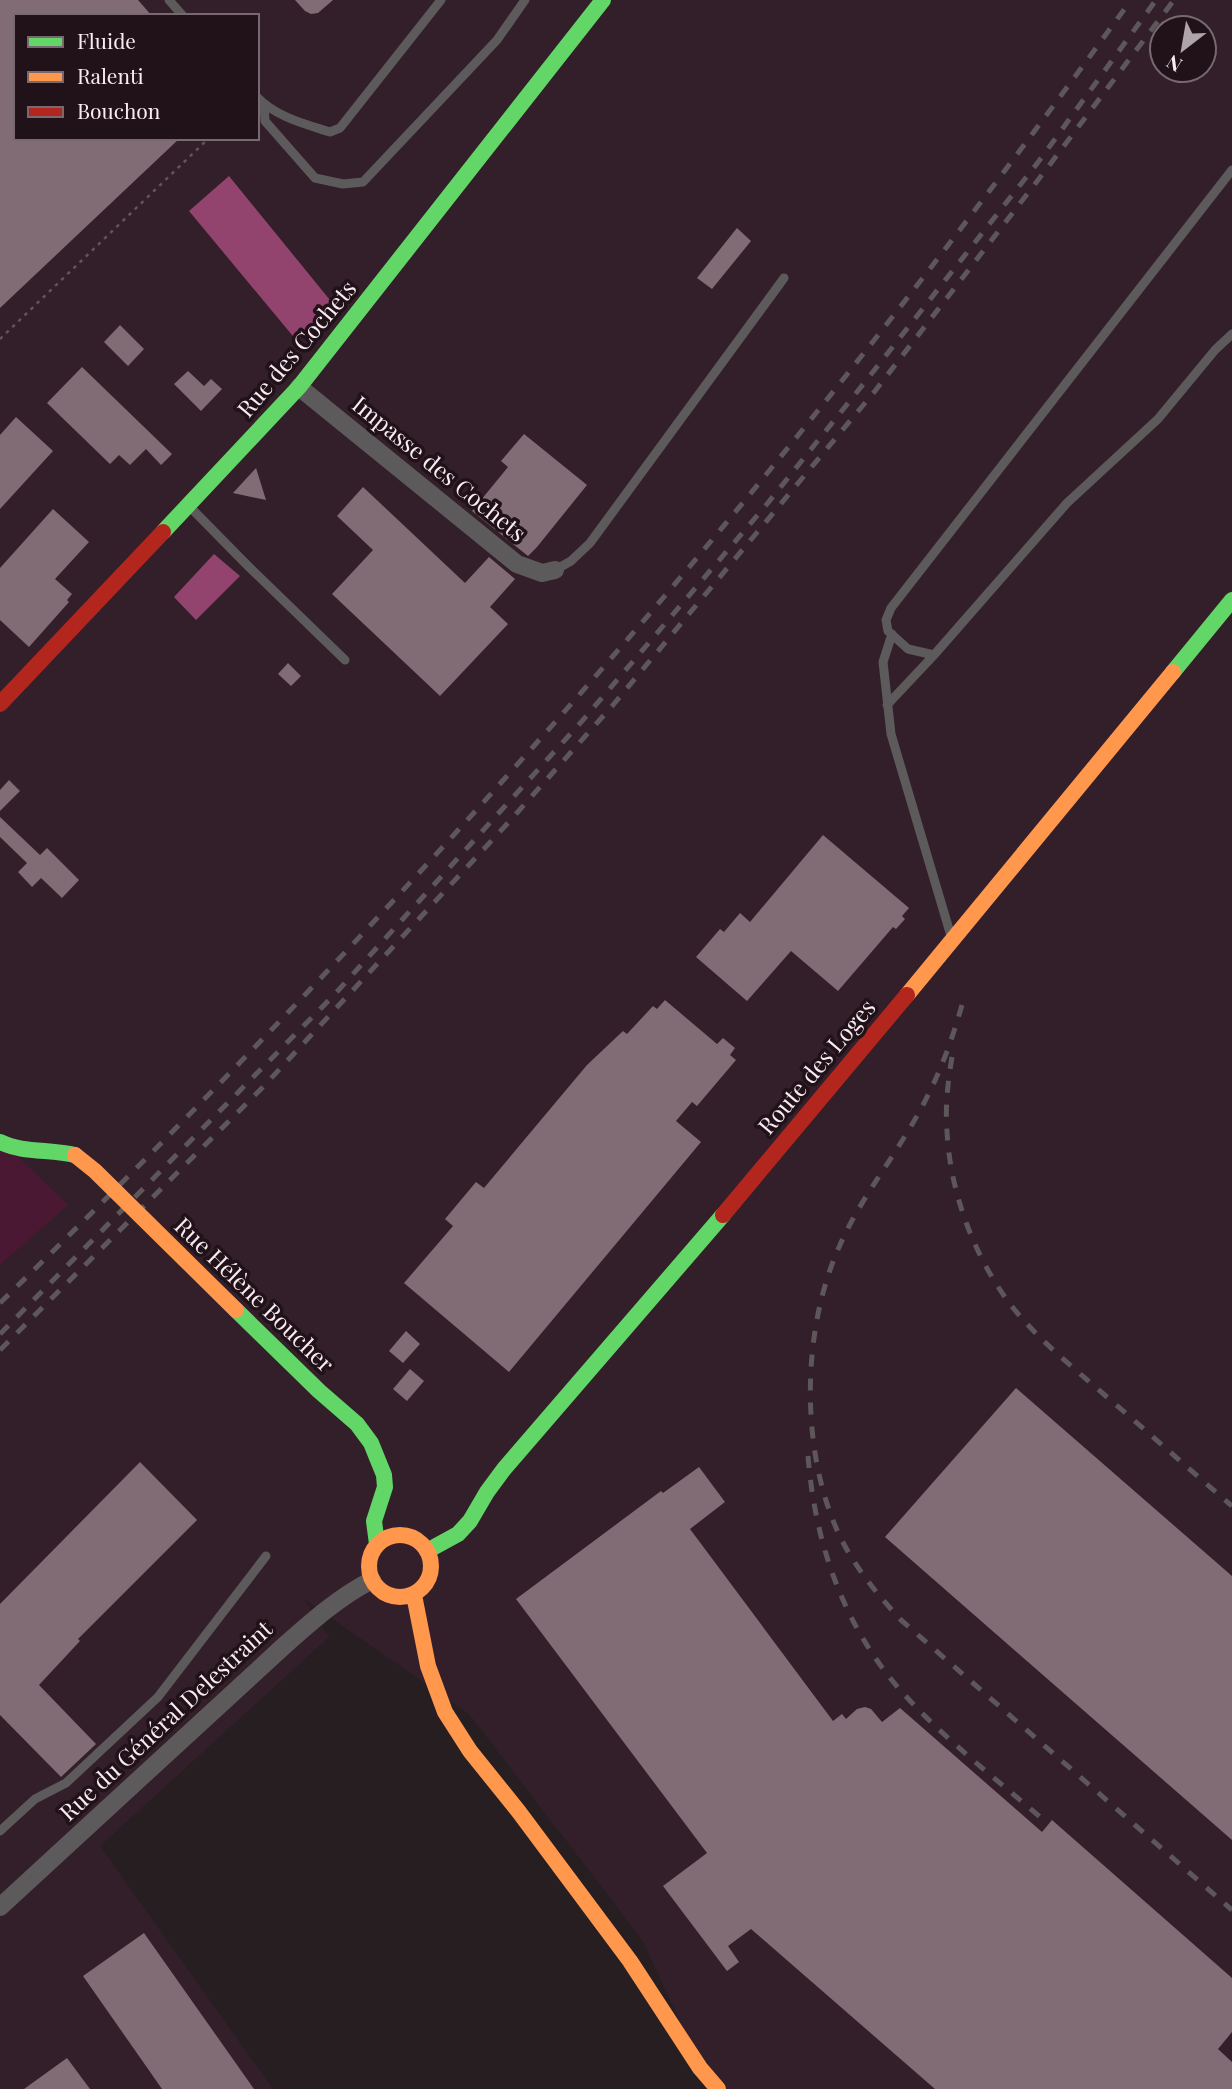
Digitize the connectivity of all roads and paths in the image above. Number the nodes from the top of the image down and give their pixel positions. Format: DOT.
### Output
graph roads {
  1 [pos="169,0"];
  2 [pos="440,0"];
  3 [pos="525,0"];
  4 [pos="603,0"];
  5 [pos="181,14"];
  6 [pos="261,101"];
  7 [pos="207,140"];
  8 [pos="1232,170"];
  9 [pos="784,278"];
  10 [pos="1232,334"];
  11 [pos="0,339"];
  12 [pos="299,387"];
  13 [pos="189,506"];
  14 [pos="555,570"];
  15 [pos="1232,600"];
  16 [pos="891,634"];
  17 [pos="934,655"];
  18 [pos="345,660"];
  19 [pos="0,704"];
  20 [pos="887,705"];
  21 [pos="952,941"];
  22 [pos="3,1147"];
  23 [pos="377,1544"];
  24 [pos="427,1551"];
  25 [pos="266,1556"];
  26 [pos="372,1580"];
  27 [pos="414,1595"];
  28 [pos="0,1831"];
  29 [pos="0,1907"];
  30 [pos="718,2089"];
  1 -- 5 [label="lane"];
  2 -- 6 [label="lane"];
  3 -- 6 [label="lane"];
  4 -- 12 [label="street, Rue des Cochets"];
  7 -- 11 [label="path"];
  8 -- 16 [label="lane"];
  9 -- 14 [label="lane"];
  10 -- 17 [label="lane"];
  12 -- 13 [label="street, Rue des Cochets"];
  12 -- 14 [label="street, Impasse des Cochets"];
  13 -- 18 [label="lane"];
  13 -- 19 [label="street, Rue des Cochets"];
  15 -- 21 [label="street, Route des Loges"];
  16 -- 17 [label="lane"];
  16 -- 20 [label="lane"];
  17 -- 20 [label="lane"];
  20 -- 21 [label="lane"];
  21 -- 24 [label="street, Route des Loges"];
  22 -- 23 [label="street, Rue Hélène Boucher, bridge"];
  23 -- 24 [label="street"];
  23 -- 26 [label="street"];
  24 -- 27 [label="street"];
  25 -- 28 [label="lane"];
  26 -- 27 [label="street"];
  26 -- 29 [label="street, Rue du Général Delestraint"];
  27 -- 30 [label="street"];
}
